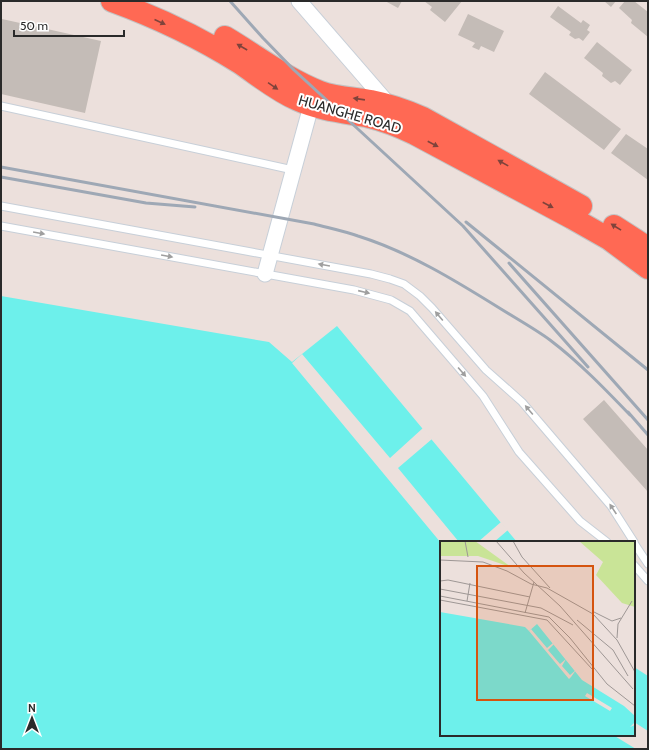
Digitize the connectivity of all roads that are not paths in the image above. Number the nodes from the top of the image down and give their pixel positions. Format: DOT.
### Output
graph roads {
  1 [pos="112,1"];
  2 [pos="152,1"];
  3 [pos="299,1"];
  4 [pos="313,97"];
  5 [pos="390,105"];
  6 [pos="1,106"];
  7 [pos="414,134"];
  8 [pos="293,170"];
  9 [pos="1,206"];
  10 [pos="1,226"];
  11 [pos="648,248"];
  12 [pos="270,255"];
  13 [pos="648,268"];
  14 [pos="265,274"];
  15 [pos="606,541"];
  16 [pos="633,541"];
  17 [pos="635,544"];
  18 [pos="648,564"];
  19 [pos="635,566"];
  20 [pos="648,581"];
  1 -- 4 [label="highway, HUANGHE ROAD, one-way"];
  4 -- 2 [label="highway, HUANGHE ROAD, one-way"];
  3 -- 5 [label="street"];
  5 -- 4 [label="highway, HUANGHE ROAD, one-way"];
  4 -- 7 [label="highway, HUANGHE ROAD"];
  4 -- 8 [label="street"];
  5 -- 7 [label="street"];
  11 -- 5 [label="highway, HUANGHE ROAD, one-way"];
  6 -- 8 [label="lane"];
  7 -- 13 [label="highway, HUANGHE ROAD, one-way"];
  8 -- 12 [label="street"];
  9 -- 12 [label="lane"];
  10 -- 14 [label="lane, one-way"];
  12 -- 14 [label="street"];
  16 -- 12 [label="lane, one-way"];
  14 -- 15 [label="lane, one-way"];
  17 -- 18 [label="lane"];
  19 -- 20 [label="lane"];
}
